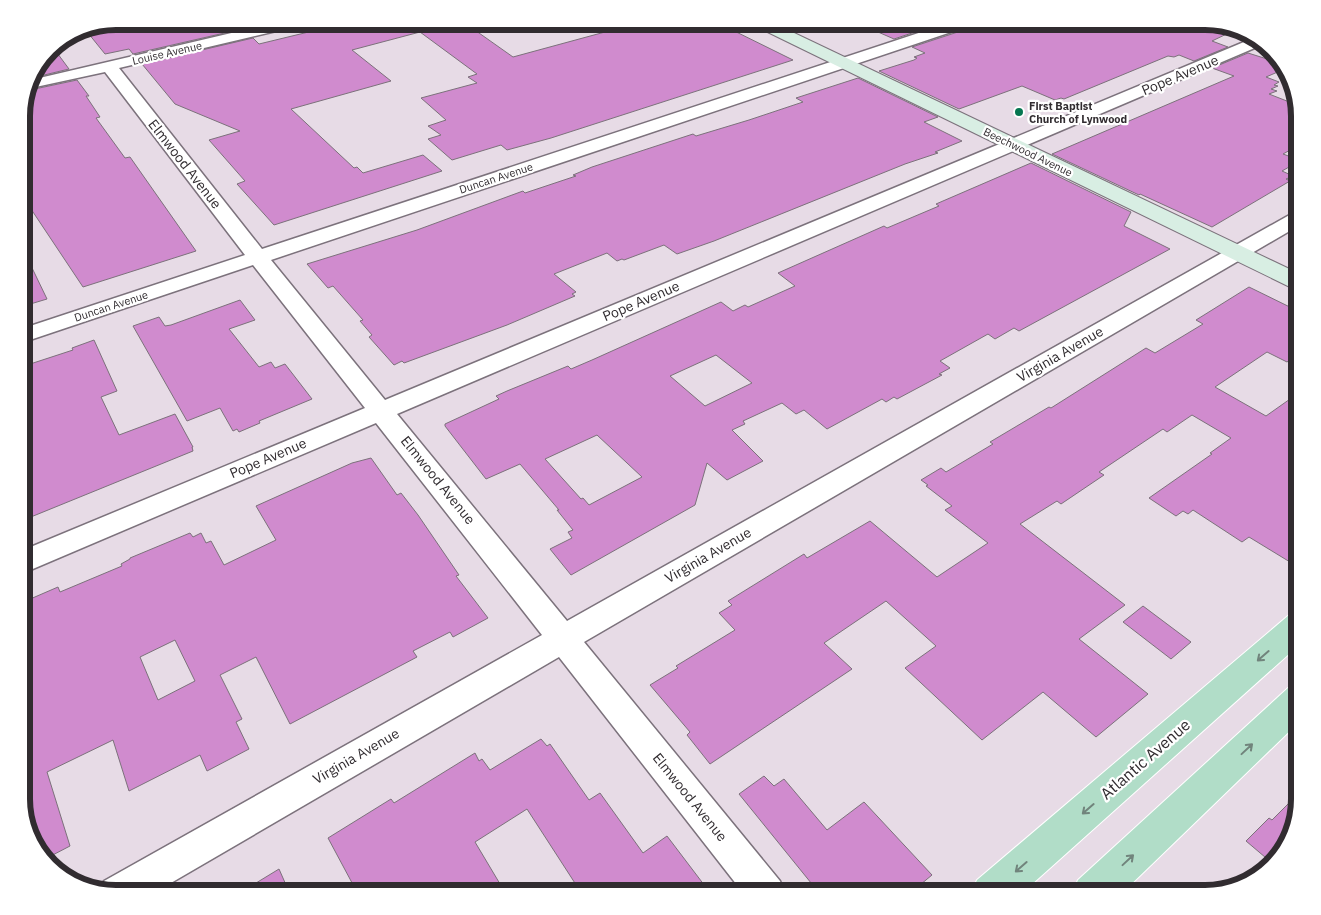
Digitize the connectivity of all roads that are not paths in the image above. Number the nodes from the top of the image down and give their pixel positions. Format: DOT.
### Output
graph roads {
  1 [pos="263,30"];
  2 [pos="775,30"];
  3 [pos="943,30"];
  4 [pos="1252,44"];
  5 [pos="843,63"];
  6 [pos="109,66"];
  7 [pos="37,83"];
  8 [pos="1013,145"];
  9 [pos="1291,223"];
  10 [pos="1237,253"];
  11 [pos="258,257"];
  12 [pos="1291,279"];
  13 [pos="30,333"];
  14 [pos="382,410"];
  15 [pos="30,559"];
  16 [pos="1291,632"];
  17 [pos="563,637"];
  18 [pos="1291,707"];
  19 [pos="133,885"];
  20 [pos="761,885"];
  21 [pos="1001,885"];
  22 [pos="1102,885"];
  1 -- 6 [label="street, Louise Avenue"];
  2 -- 5 [label="street, Beechwood Avenue"];
  3 -- 5 [label="street, Duncan Avenue"];
  4 -- 8 [label="street, Pope Avenue"];
  5 -- 8 [label="street, Beechwood Avenue"];
  5 -- 11 [label="street, Duncan Avenue"];
  6 -- 7 [label="street, Louise Avenue"];
  6 -- 11 [label="street, Elmwood Avenue"];
  8 -- 10 [label="street, Beechwood Avenue"];
  8 -- 14 [label="street, Pope Avenue"];
  9 -- 10 [label="street, Virginia Avenue"];
  10 -- 12 [label="street, Beechwood Avenue"];
  10 -- 17 [label="street, Virginia Avenue"];
  11 -- 13 [label="street, Duncan Avenue"];
  11 -- 14 [label="street, Elmwood Avenue"];
  14 -- 15 [label="street, Pope Avenue"];
  14 -- 17 [label="street, Elmwood Avenue"];
  16 -- 21 [label="main road, Atlantic Avenue, one-way"];
  17 -- 19 [label="street, Virginia Avenue"];
  17 -- 20 [label="street, Elmwood Avenue"];
  22 -- 18 [label="main road, one-way"];
}
